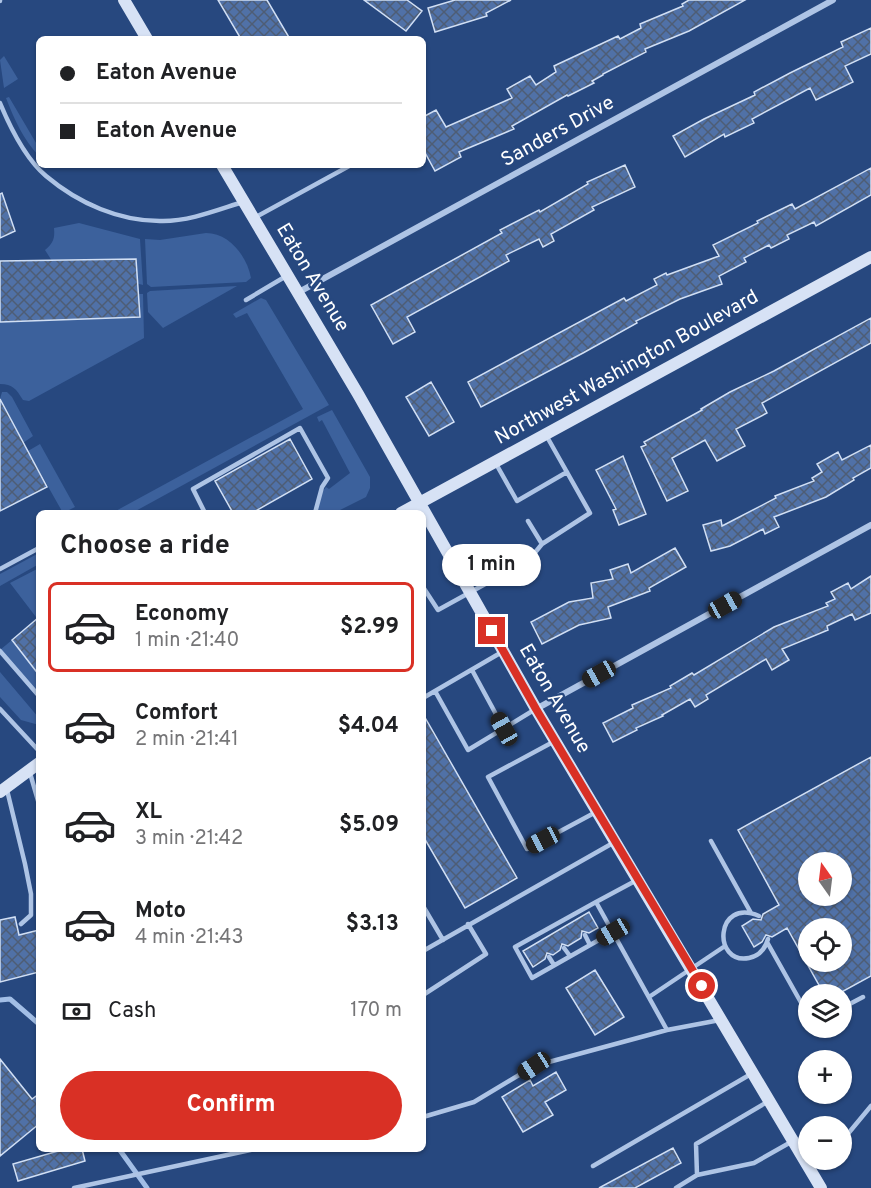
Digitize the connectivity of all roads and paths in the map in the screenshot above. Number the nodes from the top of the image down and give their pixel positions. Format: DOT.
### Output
graph roads {
  1 [pos="124,0"];
  2 [pos="833,0"];
  3 [pos="145,36"];
  4 [pos="0,103"];
  5 [pos="36,164"];
  6 [pos="39,168"];
  7 [pos="224,168"];
  8 [pos="346,168"];
  9 [pos="244,202"];
  10 [pos="254,218"];
  11 [pos="871,257"];
  12 [pos="288,275"];
  13 [pos="299,292"];
  14 [pos="246,300"];
  15 [pos="546,434"];
  16 [pos="495,462"];
  17 [pos="567,472"];
  18 [pos="517,501"];
  19 [pos="421,502"];
  20 [pos="521,508"];
  21 [pos="203,510"];
  22 [pos="316,510"];
  23 [pos="406,510"];
  24 [pos="425,510"];
  25 [pos="426,511"];
  26 [pos="528,521"];
  27 [pos="871,525"];
  28 [pos="542,543"];
  29 [pos="36,550"];
  30 [pos="0,569"];
  31 [pos="426,591"];
  32 [pos="470,591"];
  33 [pos="0,651"];
  34 [pos="503,651"];
  35 [pos="472,670"];
  36 [pos="435,691"];
  37 [pos="36,693"];
  38 [pos="426,696"];
  39 [pos="0,709"];
  40 [pos="536,709"];
  41 [pos="504,729"];
  42 [pos="555,740"];
  43 [pos="36,748"];
  44 [pos="34,767"];
  45 [pos="3,790"];
  46 [pos="597,811"];
  47 [pos="711,841"];
  48 [pos="616,842"];
  49 [pos="638,879"];
  50 [pos="596,902"];
  51 [pos="426,911"];
  52 [pos="751,913"];
  53 [pos="759,916"];
  54 [pos="21,924"];
  55 [pos="468,924"];
  56 [pos="613,932"];
  57 [pos="585,935"];
  58 [pos="537,936"];
  59 [pos="443,940"];
  60 [pos="540,941"];
  61 [pos="591,945"];
  62 [pos="725,946"];
  63 [pos="564,948"];
  64 [pos="426,949"];
  65 [pos="570,956"];
  66 [pos="549,957"];
  67 [pos="554,965"];
  68 [pos="692,969"];
  69 [pos="426,993"];
  70 [pos="798,997"];
  71 [pos="862,997"];
  72 [pos="649,998"];
  73 [pos="852,1002"];
  74 [pos="722,1019"];
  75 [pos="667,1030"];
  76 [pos="753,1072"];
  77 [pos="770,1101"];
  78 [pos="871,1106"];
  79 [pos="426,1116"];
  80 [pos="852,1129"];
  81 [pos="793,1141"];
  82 [pos="798,1147"];
  83 [pos="241,1152"];
  84 [pos="593,1166"];
  85 [pos="815,1170"];
  86 [pos="698,1174"];
  87 [pos="75,1188"];
  88 [pos="677,1188"];
  89 [pos="821,1188"];
  1 -- 3 [label="main road"];
  2 -- 13 [label="street, Sanders Drive"];
  4 -- 5 [label="lane"];
  6 -- 9 [label="lane"];
  7 -- 9 [label="main road, Eaton Avenue"];
  8 -- 10 [label="lane"];
  9 -- 10 [label="main road, Eaton Avenue"];
  10 -- 12 [label="main road, Eaton Avenue"];
  11 -- 15 [label="main road, Northwest Washington Boulevard"];
  12 -- 13 [label="main road, Eaton Avenue"];
  12 -- 14 [label="lane"];
  13 -- 19 [label="main road, Eaton Avenue"];
  15 -- 16 [label="main road, Northwest Washington Boulevard"];
  15 -- 17 [label="lane"];
  16 -- 18 [label="lane"];
  16 -- 19 [label="main road, Northwest Washington Boulevard"];
  17 -- 18 [label="lane"];
  17 -- 28 [label="lane"];
  18 -- 20 [label="lane"];
  19 -- 23 [label="main road, Northwest Washington Boulevard"];
  19 -- 24 [label="main road, Eaton Avenue"];
  21 -- 22 [label="lane"];
  25 -- 32 [label="main road, Eaton Avenue"];
  26 -- 28 [label="lane"];
  27 -- 40 [label="street"];
  28 -- 32 [label="lane"];
  29 -- 30 [label="lane"];
  31 -- 32 [label="lane"];
  32 -- 34 [label="main road, Eaton Avenue"];
  33 -- 37 [label="lane"];
  34 -- 35 [label="lane"];
  34 -- 40 [label="main road, Eaton Avenue"];
  35 -- 36 [label="lane"];
  35 -- 41 [label="lane"];
  36 -- 38 [label="lane"];
  36 -- 41 [label="lane"];
  39 -- 43 [label="lane"];
  40 -- 41 [label="lane"];
  40 -- 42 [label="main road, Eaton Avenue"];
  42 -- 46 [label="main road, Eaton Avenue"];
  42 -- 46 [label="lane"];
  44 -- 45 [label="main road"];
  45 -- 54 [label="lane"];
  46 -- 48 [label="main road, Eaton Avenue"];
  47 -- 52 [label="lane"];
  48 -- 49 [label="main road, Eaton Avenue"];
  48 -- 55 [label="lane"];
  49 -- 50 [label="lane"];
  49 -- 68 [label="main road, Eaton Avenue"];
  50 -- 56 [label="lane"];
  50 -- 58 [label="lane"];
  51 -- 59 [label="lane"];
  52 -- 53 [label="lane"];
  52 -- 62 [label="lane"];
  55 -- 59 [label="lane"];
  55 -- 69 [label="lane"];
  56 -- 61 [label="lane"];
  56 -- 72 [label="lane"];
  57 -- 61 [label="lane"];
  58 -- 60 [label="lane"];
  58 -- 67 [label="lane"];
  59 -- 64 [label="lane"];
  61 -- 65 [label="lane"];
  62 -- 68 [label="lane"];
  62 -- 70 [label="lane"];
  63 -- 65 [label="lane"];
  65 -- 67 [label="lane"];
  66 -- 67 [label="lane"];
  68 -- 72 [label="lane"];
  68 -- 74 [label="main road, Eaton Avenue"];
  71 -- 73 [label="lane"];
  72 -- 75 [label="lane"];
  74 -- 75 [label="lane"];
  74 -- 76 [label="main road, Eaton Avenue"];
  75 -- 79 [label="lane"];
  76 -- 77 [label="main road, Eaton Avenue"];
  76 -- 84 [label="lane"];
  77 -- 81 [label="main road, Eaton Avenue"];
  77 -- 86 [label="lane"];
  78 -- 80 [label="lane"];
  81 -- 82 [label="main road, Eaton Avenue"];
  81 -- 86 [label="lane"];
  83 -- 87 [label="lane"];
  85 -- 89 [label="main road, Eaton Avenue"];
  86 -- 88 [label="lane"];
}
